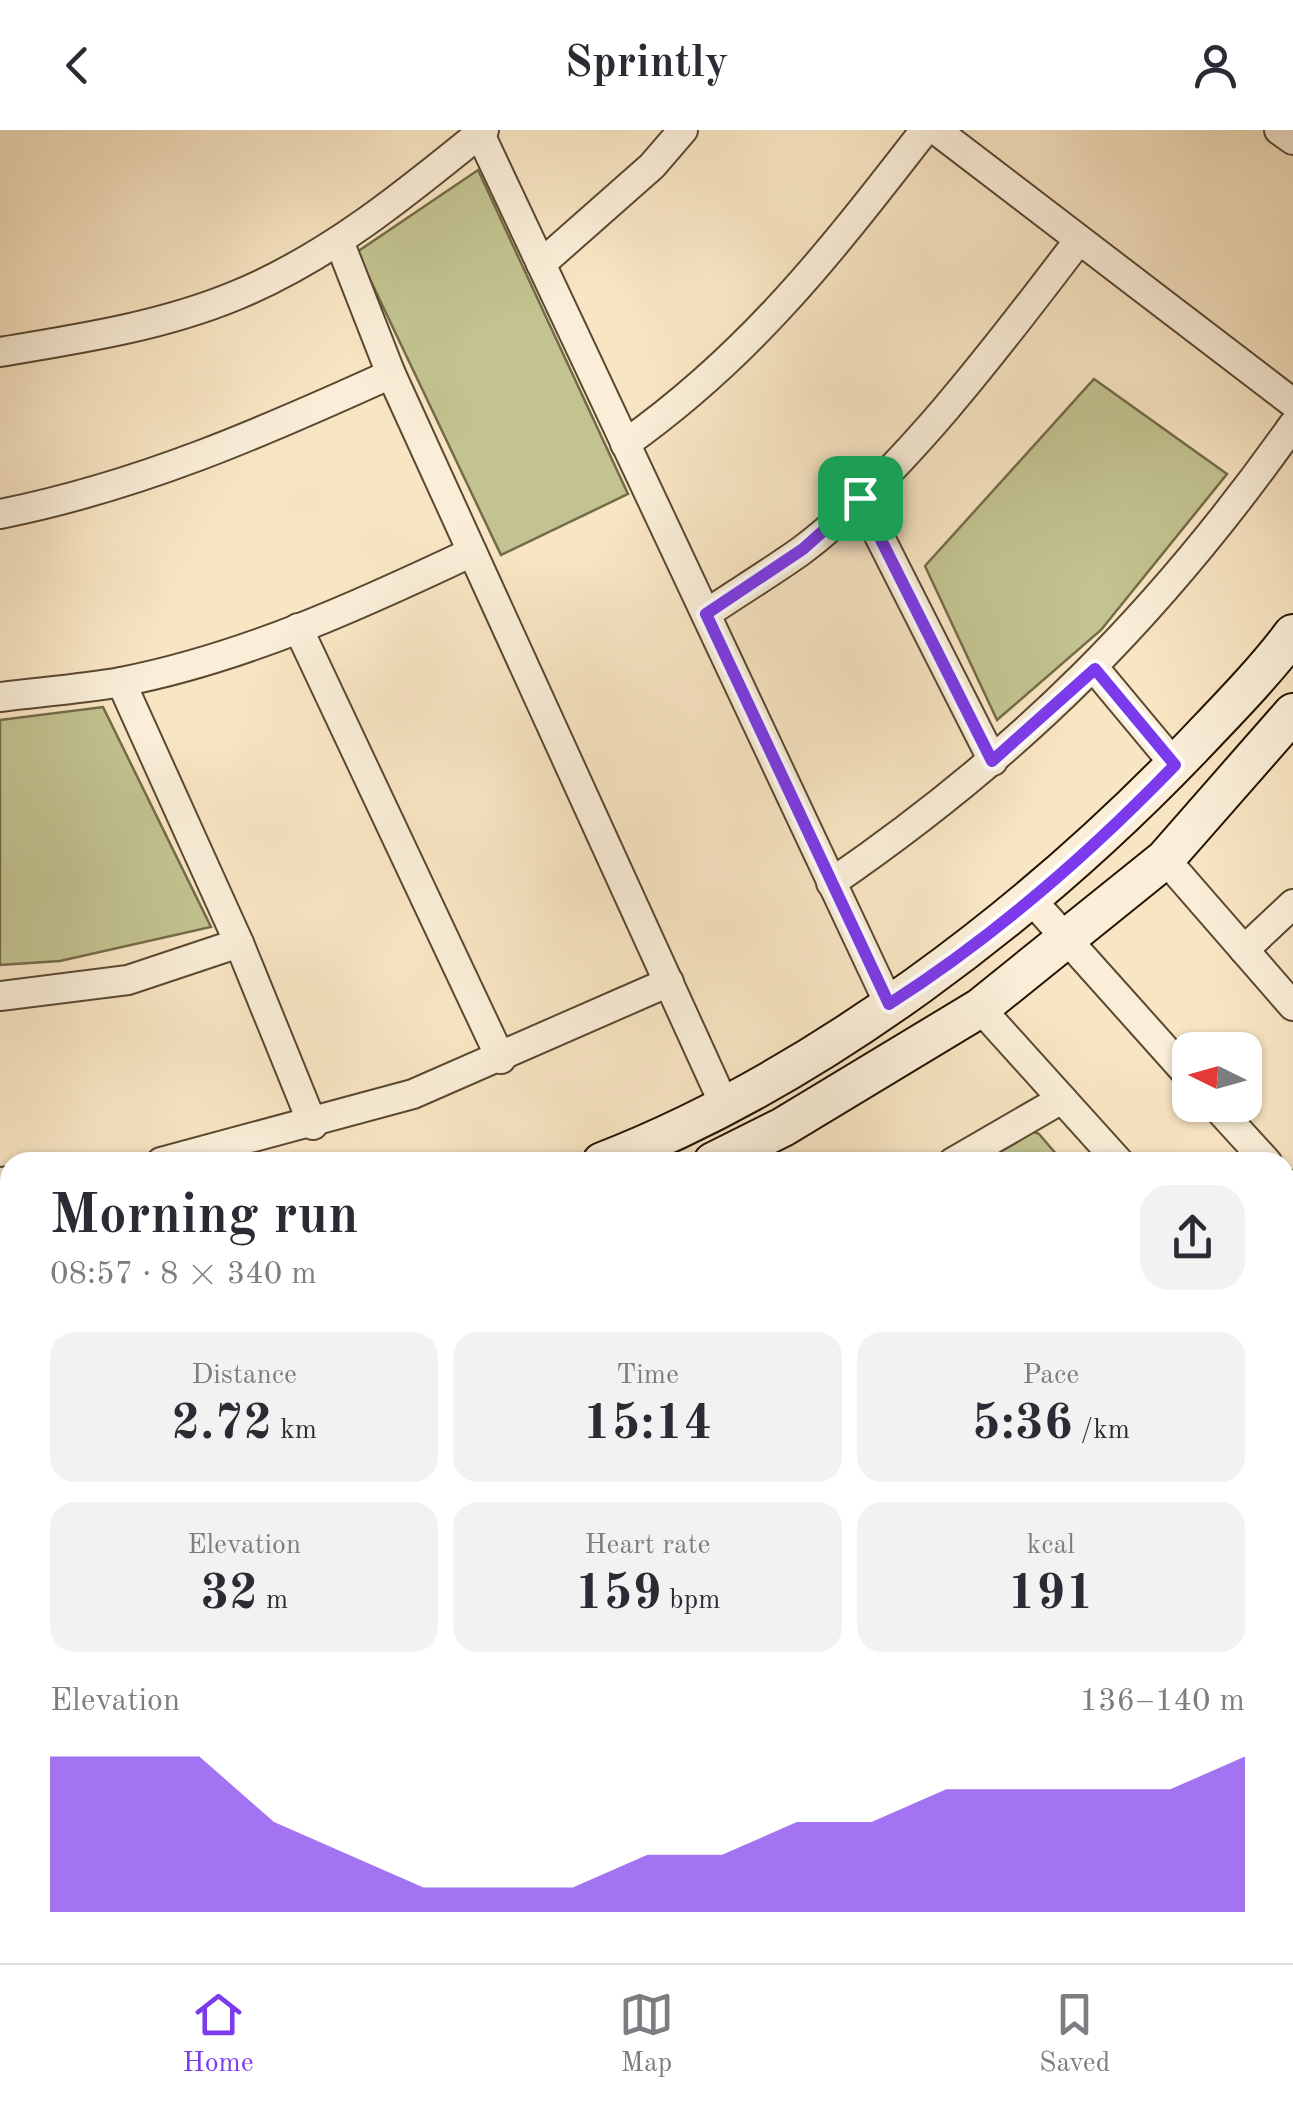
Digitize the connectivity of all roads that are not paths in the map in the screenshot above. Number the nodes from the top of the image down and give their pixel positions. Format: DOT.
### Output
graph roads {
  1 [pos="683,130"];
  2 [pos="925,130"];
  3 [pos="936,130"];
  4 [pos="1280,130"];
  5 [pos="482,132"];
  6 [pos="1293,140"];
  7 [pos="1079,240"];
  8 [pos="339,242"];
  9 [pos="541,264"];
  10 [pos="0,352"];
  11 [pos="390,374"];
  12 [pos="1293,403"];
  13 [pos="1293,425"];
  14 [pos="625,444"];
  15 [pos="860,498"];
  16 [pos="0,514"];
  17 [pos="472,552"];
  18 [pos="706,614"];
  19 [pos="298,628"];
  20 [pos="1293,634"];
  21 [pos="1095,669"];
  22 [pos="121,682"];
  23 [pos="0,696"];
  24 [pos="1293,712"];
  25 [pos="992,761"];
  26 [pos="1175,765"];
  27 [pos="1165,859"];
  28 [pos="832,882"];
  29 [pos="1029,897"];
  30 [pos="1293,904"];
  31 [pos="1064,936"];
  32 [pos="239,943"];
  33 [pos="1244,950"];
  34 [pos="669,982"];
  35 [pos="0,996"];
  36 [pos="889,1004"];
  37 [pos="1293,1006"];
  38 [pos="980,1008"];
  39 [pos="1172,1057"];
  40 [pos="501,1059"];
  41 [pos="1062,1099"];
  42 [pos="724,1104"];
  43 [pos="1228,1122"];
  44 [pos="313,1125"];
  45 [pos="202,1152"];
  46 [pos="623,1152"];
  47 [pos="733,1152"];
  48 [pos="970,1152"];
  49 [pos="1110,1152"];
  50 [pos="1250,1152"];
  1 -- 9 [label="street"];
  2 -- 14 [label="street"];
  3 -- 7 [label="street"];
  4 -- 6 [label="street"];
  5 -- 8 [label="street"];
  5 -- 9 [label="street"];
  7 -- 12 [label="street"];
  7 -- 15 [label="street"];
  8 -- 10 [label="street"];
  8 -- 11 [label="street"];
  9 -- 14 [label="street"];
  11 -- 16 [label="street"];
  11 -- 17 [label="street"];
  13 -- 21 [label="street"];
  14 -- 18 [label="street"];
  15 -- 18 [label="street"];
  15 -- 25 [label="street"];
  17 -- 19 [label="street"];
  17 -- 34 [label="street"];
  18 -- 28 [label="street"];
  19 -- 22 [label="street"];
  19 -- 40 [label="street"];
  20 -- 26 [label="street"];
  21 -- 25 [label="street"];
  21 -- 26 [label="street"];
  22 -- 23 [label="street"];
  22 -- 32 [label="street"];
  24 -- 27 [label="street"];
  25 -- 28 [label="street"];
  26 -- 29 [label="street"];
  27 -- 31 [label="street"];
  27 -- 33 [label="street"];
  28 -- 36 [label="street"];
  29 -- 31 [label="street"];
  29 -- 36 [label="street"];
  30 -- 33 [label="street"];
  31 -- 38 [label="street"];
  31 -- 39 [label="street"];
  32 -- 35 [label="street"];
  32 -- 44 [label="street"];
  33 -- 37 [label="street"];
  34 -- 40 [label="street"];
  34 -- 42 [label="street"];
  36 -- 42 [label="street"];
  38 -- 41 [label="street"];
  38 -- 47 [label="street"];
  40 -- 44 [label="street"];
  41 -- 48 [label="street"];
  41 -- 49 [label="street"];
  42 -- 46 [label="street"];
  43 -- 50 [label="street"];
  44 -- 45 [label="street"];
}
